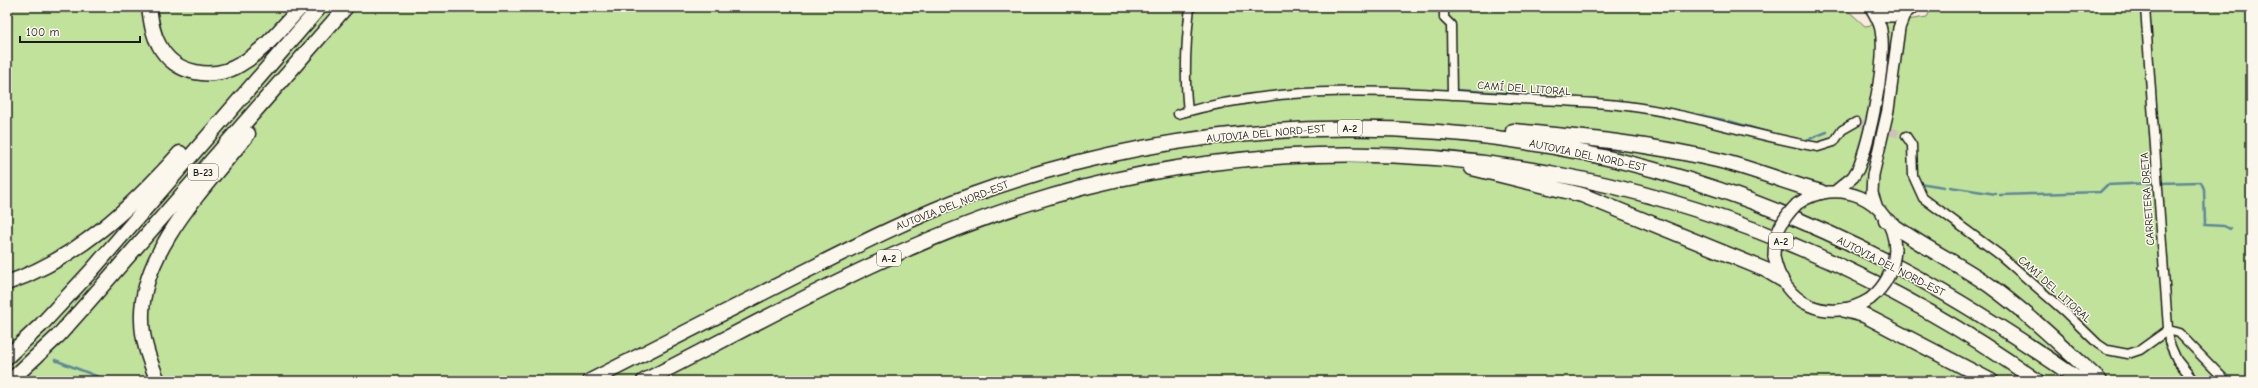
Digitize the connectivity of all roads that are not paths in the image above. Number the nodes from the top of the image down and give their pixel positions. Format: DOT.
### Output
graph roads {
  1 [pos="149,7"];
  2 [pos="301,7"];
  3 [pos="309,7"];
  4 [pos="320,7"];
  5 [pos="346,7"];
  6 [pos="1190,7"];
  7 [pos="1444,7"];
  8 [pos="2145,7"];
  9 [pos="1871,9"];
  10 [pos="1909,10"];
  11 [pos="293,68"];
  12 [pos="1452,95"];
  13 [pos="1188,111"];
  14 [pos="1178,114"];
  15 [pos="1856,122"];
  16 [pos="1416,129"];
  17 [pos="1906,136"];
  18 [pos="1413,155"];
  19 [pos="1836,191"];
  20 [pos="1821,192"];
  21 [pos="1877,208"];
  22 [pos="1886,220"];
  23 [pos="1781,279"];
  24 [pos="7,283"];
  25 [pos="1845,310"];
  26 [pos="2168,330"];
  27 [pos="9,355"];
  28 [pos="10,381"];
  29 [pos="158,381"];
  30 [pos="590,381"];
  31 [pos="644,381"];
  32 [pos="1991,381"];
  33 [pos="2037,381"];
  34 [pos="2081,381"];
  35 [pos="2100,381"];
  36 [pos="2194,381"];
  37 [pos="2226,381"];
  1 -- 2 [label="highway"];
  3 -- 24 [label="highway"];
  4 -- 27 [label="highway, B-23"];
  5 -- 11 [label="highway, B-23"];
  6 -- 13 [label="street"];
  7 -- 12 [label="street"];
  8 -- 26 [label="street, CARRETERA DRETA"];
  9 -- 10 [label="main road"];
  9 -- 19 [label="main road"];
  10 -- 21 [label="main road"];
  11 -- 28 [label="highway, B-23"];
  11 -- 29 [label="highway"];
  12 -- 13 [label="street, CAMÍ DEL LITORAL"];
  12 -- 15 [label="street, CAMÍ DEL LITORAL"];
  13 -- 14 [label="street, CAMÍ DEL LITORAL"];
  16 -- 20 [label="highway"];
  16 -- 30 [label="highway, AUTOVIA DEL NORD-EST / A-2"];
  16 -- 34 [label="highway, AUTOVIA DEL NORD-EST / A-2"];
  17 -- 26 [label="street, CAMÍ DEL LITORAL"];
  18 -- 23 [label="highway"];
  18 -- 31 [label="highway, AUTOVIA DEL NORD-EST / A-2"];
  18 -- 33 [label="highway, AUTOVIA DEL NORD-EST / A-2"];
  19 -- 20 [label="main road"];
  19 -- 21 [label="main road"];
  20 -- 23 [label="main road, bridge"];
  21 -- 22 [label="main road"];
  22 -- 25 [label="main road, bridge"];
  22 -- 35 [label="highway"];
  23 -- 25 [label="main road"];
  25 -- 32 [label="highway"];
  26 -- 36 [label="street, CARRETERA DRETA"];
  26 -- 37 [label="street"];
}
